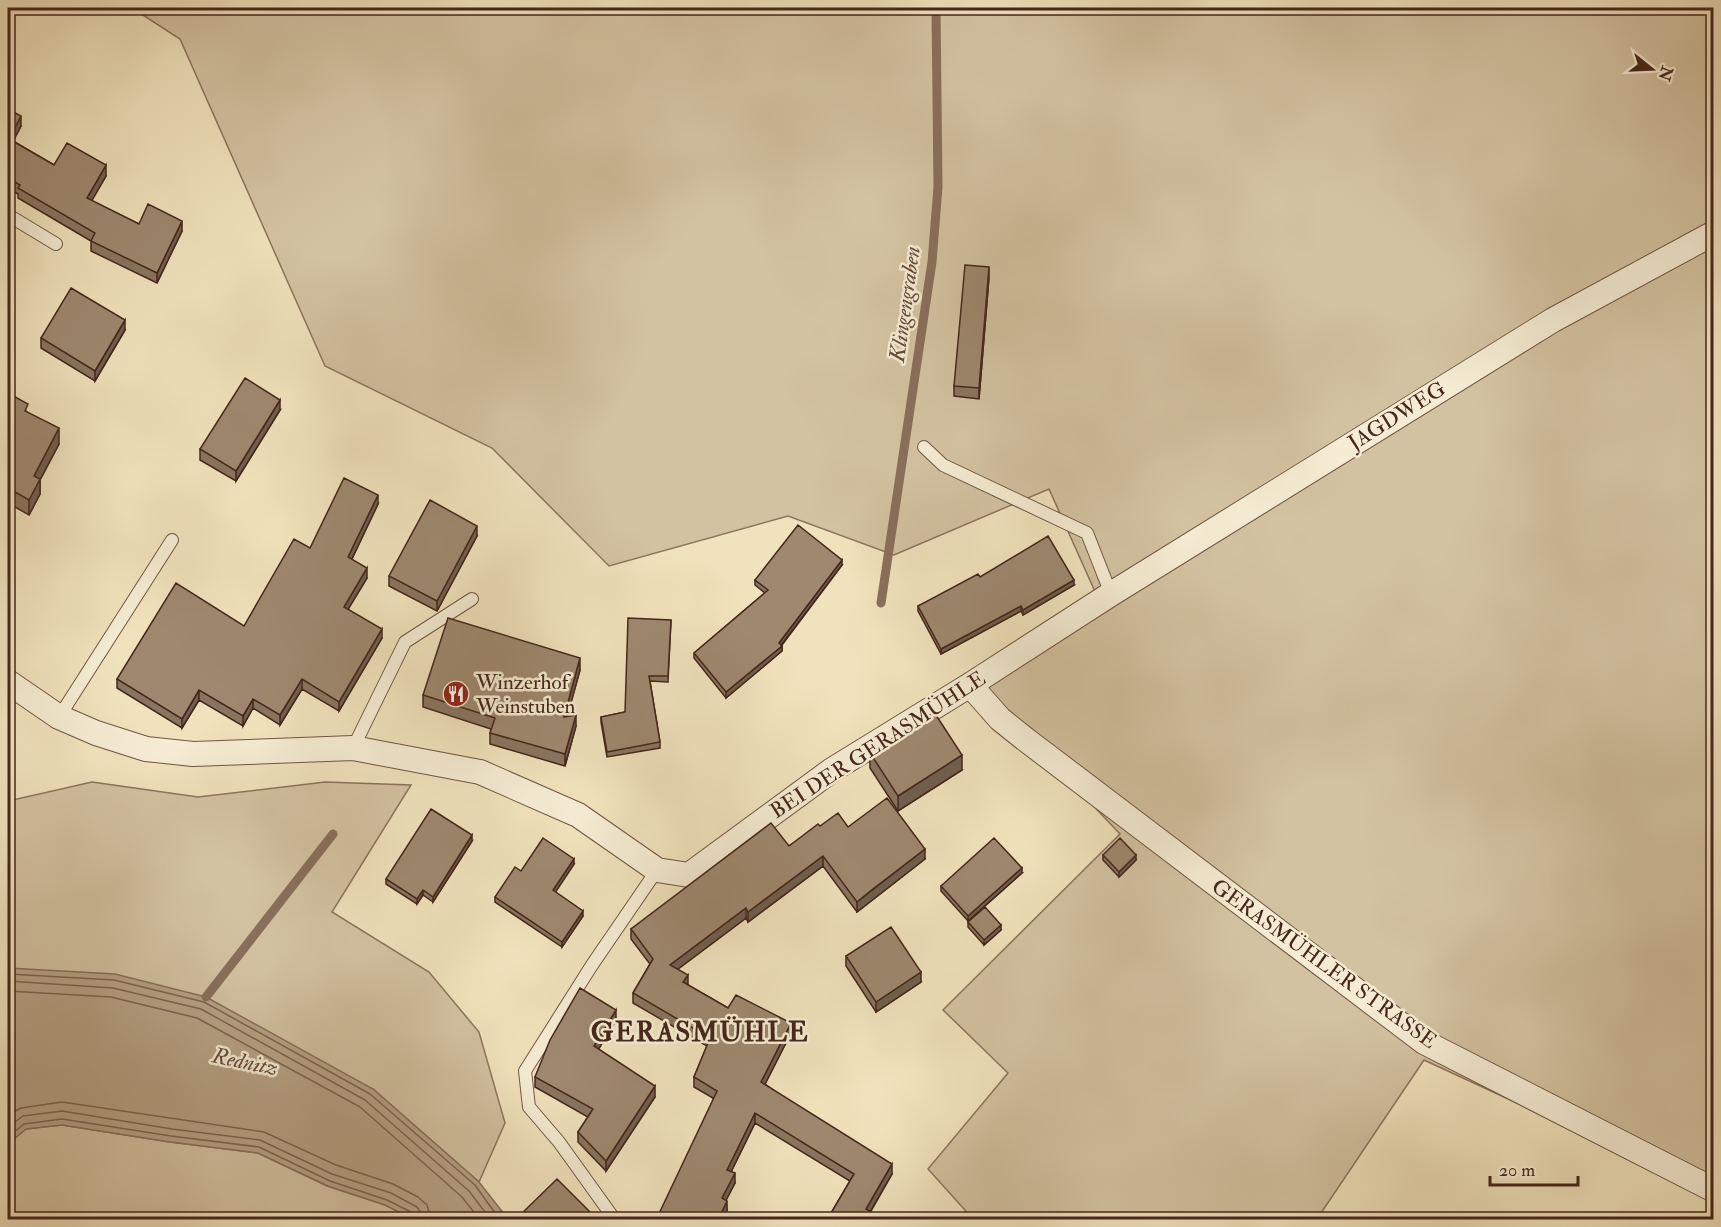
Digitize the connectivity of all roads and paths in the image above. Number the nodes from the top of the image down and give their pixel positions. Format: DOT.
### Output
graph roads {
  1 [pos="8,215"];
  2 [pos="1713,232"];
  3 [pos="56,244"];
  4 [pos="924,447"];
  5 [pos="172,540"];
  6 [pos="1111,594"];
  7 [pos="472,598"];
  8 [pos="1086,609"];
  9 [pos="8,682"];
  10 [pos="970,685"];
  11 [pos="59,717"];
  12 [pos="353,748"];
  13 [pos="657,870"];
  14 [pos="1713,1190"];
  15 [pos="615,1220"];
  1 -- 3 [label="lane"];
  2 -- 6 [label="street, JAGDWEG"];
  4 -- 6 [label="lane"];
  5 -- 11 [label="lane"];
  6 -- 8 [label="street, JAGDWEG"];
  7 -- 12 [label="lane"];
  8 -- 10 [label="street, BEI DER GERASMÜHLE"];
  9 -- 11 [label="street"];
  10 -- 13 [label="street, BEI DER GERASMÜHLE"];
  10 -- 14 [label="street, GERASMÜHLER STRASSE"];
  11 -- 12 [label="street"];
  12 -- 13 [label="street"];
  13 -- 15 [label="lane"];
}
